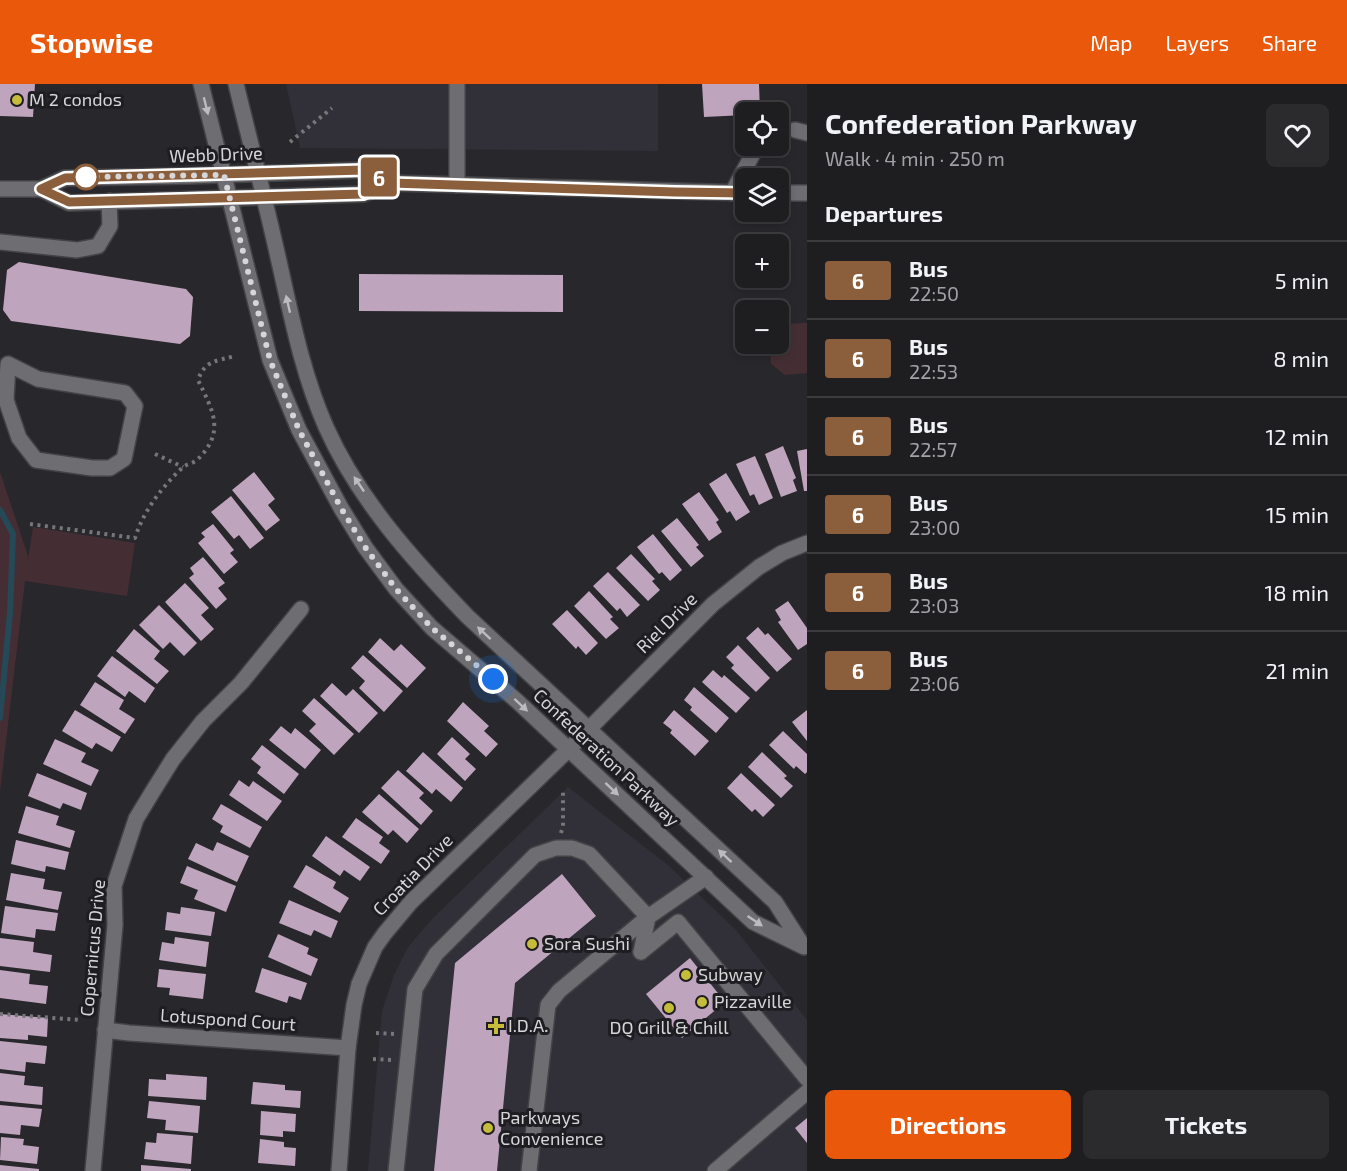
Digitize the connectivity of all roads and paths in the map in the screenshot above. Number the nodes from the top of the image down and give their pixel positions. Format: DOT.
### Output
graph roads {
  1 [pos="201,84"];
  2 [pos="236,84"];
  3 [pos="457,84"];
  4 [pos="332,108"];
  5 [pos="290,142"];
  6 [pos="258,173"];
  7 [pos="224,175"];
  8 [pos="391,183"];
  9 [pos="457,185"];
  10 [pos="0,189"];
  11 [pos="41,189"];
  12 [pos="735,193"];
  13 [pos="789,193"];
  14 [pos="807,193"];
  15 [pos="264,197"];
  16 [pos="230,199"];
  17 [pos="109,201"];
  18 [pos="0,242"];
  19 [pos="235,356"];
  20 [pos="4,358"];
  21 [pos="155,454"];
  22 [pos="183,467"];
  23 [pos="30,524"];
  24 [pos="807,543"];
  25 [pos="301,609"];
  26 [pos="589,729"];
  27 [pos="569,749"];
  28 [pos="562,790"];
  29 [pos="556,848"];
  30 [pos="706,877"];
  31 [pos="648,916"];
  32 [pos="806,949"];
  33 [pos="0,1014"];
  34 [pos="80,1020"];
  35 [pos="105,1030"];
  36 [pos="348,1048"];
  37 [pos="807,1079"];
  38 [pos="807,1092"];
  39 [pos="93,1171"];
  40 [pos="339,1171"];
  41 [pos="396,1171"];
  42 [pos="530,1171"];
  43 [pos="715,1171"];
  1 -- 7 [label="street, Confederation Parkway, one-way"];
  2 -- 6 [label="street, Confederation Parkway"];
  3 -- 9 [label="street"];
  4 -- 5 [label="path"];
  6 -- 7 [label="street, Webb Drive"];
  6 -- 8 [label="street, Webb Drive"];
  6 -- 15 [label="street, Confederation Parkway"];
  7 -- 11 [label="street, Webb Drive"];
  7 -- 16 [label="street, Confederation Parkway"];
  8 -- 9 [label="street, Webb Drive"];
  8 -- 15 [label="street, Webb Drive"];
  9 -- 12 [label="street, Webb Drive"];
  10 -- 11 [label="street, Webb Drive"];
  11 -- 17 [label="street, Webb Drive"];
  13 -- 14 [label="street"];
  15 -- 16 [label="street, Webb Drive"];
  26 -- 15 [label="street, Confederation Parkway, one-way"];
  16 -- 17 [label="street, Webb Drive"];
  16 -- 27 [label="street, Confederation Parkway, one-way"];
  17 -- 18 [label="street"];
  19 -- 22 [label="path"];
  20 -- 20 [label="street"];
  21 -- 22 [label="path"];
  22 -- 23 [label="path"];
  24 -- 26 [label="street, Riel Drive"];
  25 -- 35 [label="street, Copernicus Drive"];
  26 -- 27 [label="street, Riel Drive"];
  32 -- 26 [label="street, Confederation Parkway, one-way"];
  27 -- 30 [label="street, Confederation Parkway, one-way"];
  27 -- 36 [label="street, Croatia Drive"];
  28 -- 29 [label="path"];
  29 -- 31 [label="street"];
  29 -- 41 [label="street"];
  30 -- 31 [label="street"];
  30 -- 32 [label="street, Confederation Parkway, one-way"];
  31 -- 37 [label="street"];
  31 -- 42 [label="street"];
  33 -- 34 [label="path"];
  35 -- 36 [label="street, Lotuspond Court"];
  35 -- 39 [label="street, Copernicus Drive"];
  36 -- 40 [label="street, Croatia Drive"];
  38 -- 43 [label="street"];
}
